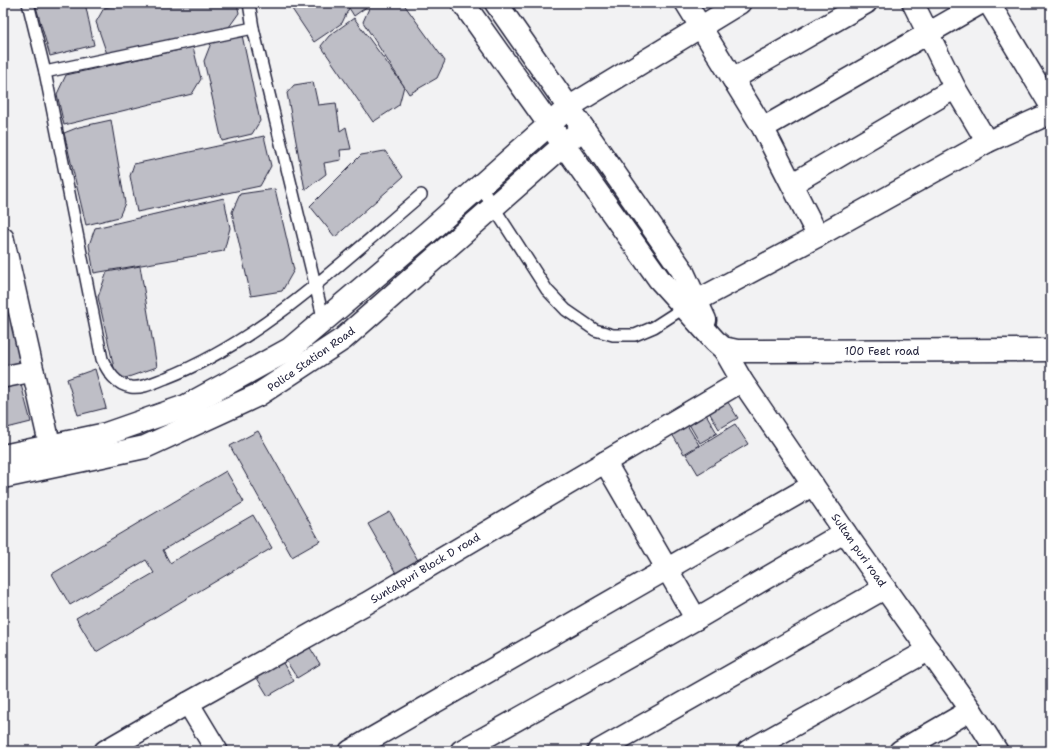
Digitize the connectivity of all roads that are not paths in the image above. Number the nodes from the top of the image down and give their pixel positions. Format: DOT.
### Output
graph roads {
  1 [pos="28,3"];
  2 [pos="249,3"];
  3 [pos="463,3"];
  4 [pos="496,3"];
  5 [pos="686,3"];
  6 [pos="740,3"];
  7 [pos="866,3"];
  8 [pos="913,3"];
  9 [pos="981,3"];
  10 [pos="989,3"];
  11 [pos="701,26"];
  12 [pos="253,28"];
  13 [pos="928,33"];
  14 [pos="45,72"];
  15 [pos="733,79"];
  16 [pos="955,88"];
  17 [pos="1051,106"];
  18 [pos="569,107"];
  19 [pos="1051,113"];
  20 [pos="549,124"];
  21 [pos="583,128"];
  22 [pos="763,128"];
  23 [pos="987,142"];
  24 [pos="564,145"];
  25 [pos="792,184"];
  26 [pos="480,186"];
  27 [pos="421,195"];
  28 [pos="495,206"];
  29 [pos="818,236"];
  30 [pos="4,248"];
  31 [pos="316,284"];
  32 [pos="690,304"];
  33 [pos="11,311"];
  34 [pos="324,321"];
  35 [pos="719,345"];
  36 [pos="1051,350"];
  37 [pos="33,371"];
  38 [pos="3,377"];
  39 [pos="742,381"];
  40 [pos="50,446"];
  41 [pos="3,456"];
  42 [pos="605,462"];
  43 [pos="3,477"];
  44 [pos="814,485"];
  45 [pos="845,532"];
  46 [pos="668,569"];
  47 [pos="885,588"];
  48 [pos="696,619"];
  49 [pos="929,650"];
  50 [pos="188,702"];
  51 [pos="971,710"];
  52 [pos="105,751"];
  53 [pos="217,751"];
  54 [pos="350,751"];
  55 [pos="461,751"];
  56 [pos="598,751"];
  57 [pos="748,751"];
  58 [pos="900,751"];
  59 [pos="997,751"];
  1 -- 14 [label="lane"];
  2 -- 12 [label="lane"];
  3 -- 20 [label="street"];
  4 -- 18 [label="street"];
  5 -- 11 [label="street"];
  6 -- 11 [label="street"];
  7 -- 15 [label="street"];
  8 -- 13 [label="street"];
  9 -- 13 [label="street"];
  10 -- 17 [label="street"];
  11 -- 15 [label="street"];
  11 -- 18 [label="street"];
  12 -- 14 [label="lane"];
  12 -- 31 [label="lane"];
  13 -- 16 [label="street"];
  13 -- 22 [label="street"];
  14 -- 31 [label="lane"];
  15 -- 22 [label="street"];
  16 -- 23 [label="street"];
  16 -- 25 [label="street"];
  18 -- 20 [label="street, Police Station Road"];
  18 -- 21 [label="street"];
  19 -- 23 [label="street"];
  20 -- 24 [label="street"];
  20 -- 26 [label="street, Police Station Road"];
  21 -- 24 [label="street, Police Station Road"];
  21 -- 32 [label="street"];
  22 -- 25 [label="street"];
  23 -- 29 [label="street"];
  24 -- 28 [label="street, Police Station Road"];
  24 -- 32 [label="street"];
  25 -- 29 [label="street"];
  26 -- 28 [label="lane"];
  26 -- 34 [label="street, Police Station Road"];
  27 -- 31 [label="lane"];
  28 -- 32 [label="lane"];
  28 -- 43 [label="street, Police Station Road"];
  29 -- 32 [label="street"];
  30 -- 33 [label="street"];
  31 -- 34 [label="lane"];
  32 -- 35 [label="street"];
  33 -- 37 [label="street"];
  34 -- 40 [label="street, Police Station Road"];
  35 -- 36 [label="street, 100 Feet road"];
  35 -- 39 [label="street, Sultan puri road"];
  37 -- 38 [label="street"];
  37 -- 40 [label="street"];
  39 -- 42 [label="street, Suntalpuri Block D road"];
  39 -- 44 [label="street, Sultan puri road"];
  40 -- 41 [label="street, Police Station Road"];
  42 -- 46 [label="street"];
  42 -- 50 [label="street, Suntalpuri Block D road"];
  44 -- 45 [label="street, Sultan puri road"];
  44 -- 46 [label="street"];
  45 -- 47 [label="street, Sultan puri road"];
  45 -- 48 [label="street"];
  46 -- 48 [label="street"];
  46 -- 54 [label="street"];
  47 -- 49 [label="street, Sultan puri road"];
  47 -- 56 [label="street"];
  48 -- 55 [label="street"];
  49 -- 51 [label="street, Sultan puri road"];
  49 -- 57 [label="street"];
  50 -- 52 [label="street, Suntalpuri Block D road"];
  50 -- 53 [label="street"];
  51 -- 58 [label="street"];
  51 -- 59 [label="street, Sultan puri road"];
}
